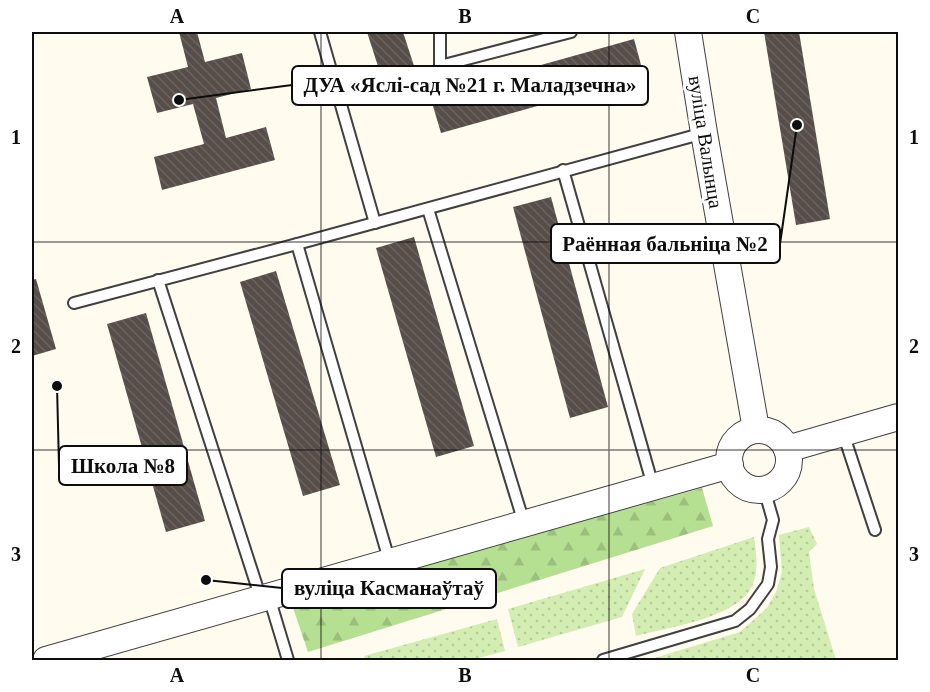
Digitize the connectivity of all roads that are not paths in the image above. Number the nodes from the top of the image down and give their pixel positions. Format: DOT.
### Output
graph roads {
  1 [pos="320,32"];
  2 [pos="440,32"];
  3 [pos="571,32"];
  4 [pos="688,32"];
  5 [pos="704,133"];
  6 [pos="563,170"];
  7 [pos="428,209"];
  8 [pos="375,223"];
  9 [pos="297,244"];
  10 [pos="158,280"];
  11 [pos="74,303"];
  12 [pos="898,417"];
  13 [pos="756,429"];
  14 [pos="842,432"];
  15 [pos="787,449"];
  16 [pos="730,465"];
  17 [pos="653,486"];
  18 [pos="765,489"];
  19 [pos="524,523"];
  20 [pos="875,530"];
  21 [pos="390,563"];
  22 [pos="265,598"];
  23 [pos="46,660"];
  24 [pos="288,660"];
  25 [pos="603,660"];
  1 -- 8 [label="lane"];
  2 -- 3 [label="lane"];
  4 -- 5 [label="street, вуліца Валынца"];
  5 -- 6 [label="lane"];
  5 -- 13 [label="street, вуліца Валынца"];
  6 -- 7 [label="lane"];
  6 -- 17 [label="lane"];
  7 -- 8 [label="lane"];
  7 -- 19 [label="lane"];
  8 -- 9 [label="lane"];
  9 -- 10 [label="lane"];
  9 -- 21 [label="lane"];
  10 -- 11 [label="lane"];
  10 -- 22 [label="lane"];
  12 -- 14 [label="street"];
  13 -- 15 [label="street"];
  13 -- 16 [label="street"];
  14 -- 15 [label="street"];
  14 -- 20 [label="lane"];
  15 -- 18 [label="street"];
  16 -- 17 [label="street"];
  16 -- 18 [label="street"];
  17 -- 19 [label="street"];
  18 -- 25 [label="lane"];
  19 -- 21 [label="street"];
  21 -- 22 [label="street"];
  22 -- 23 [label="street"];
  22 -- 24 [label="lane"];
}
